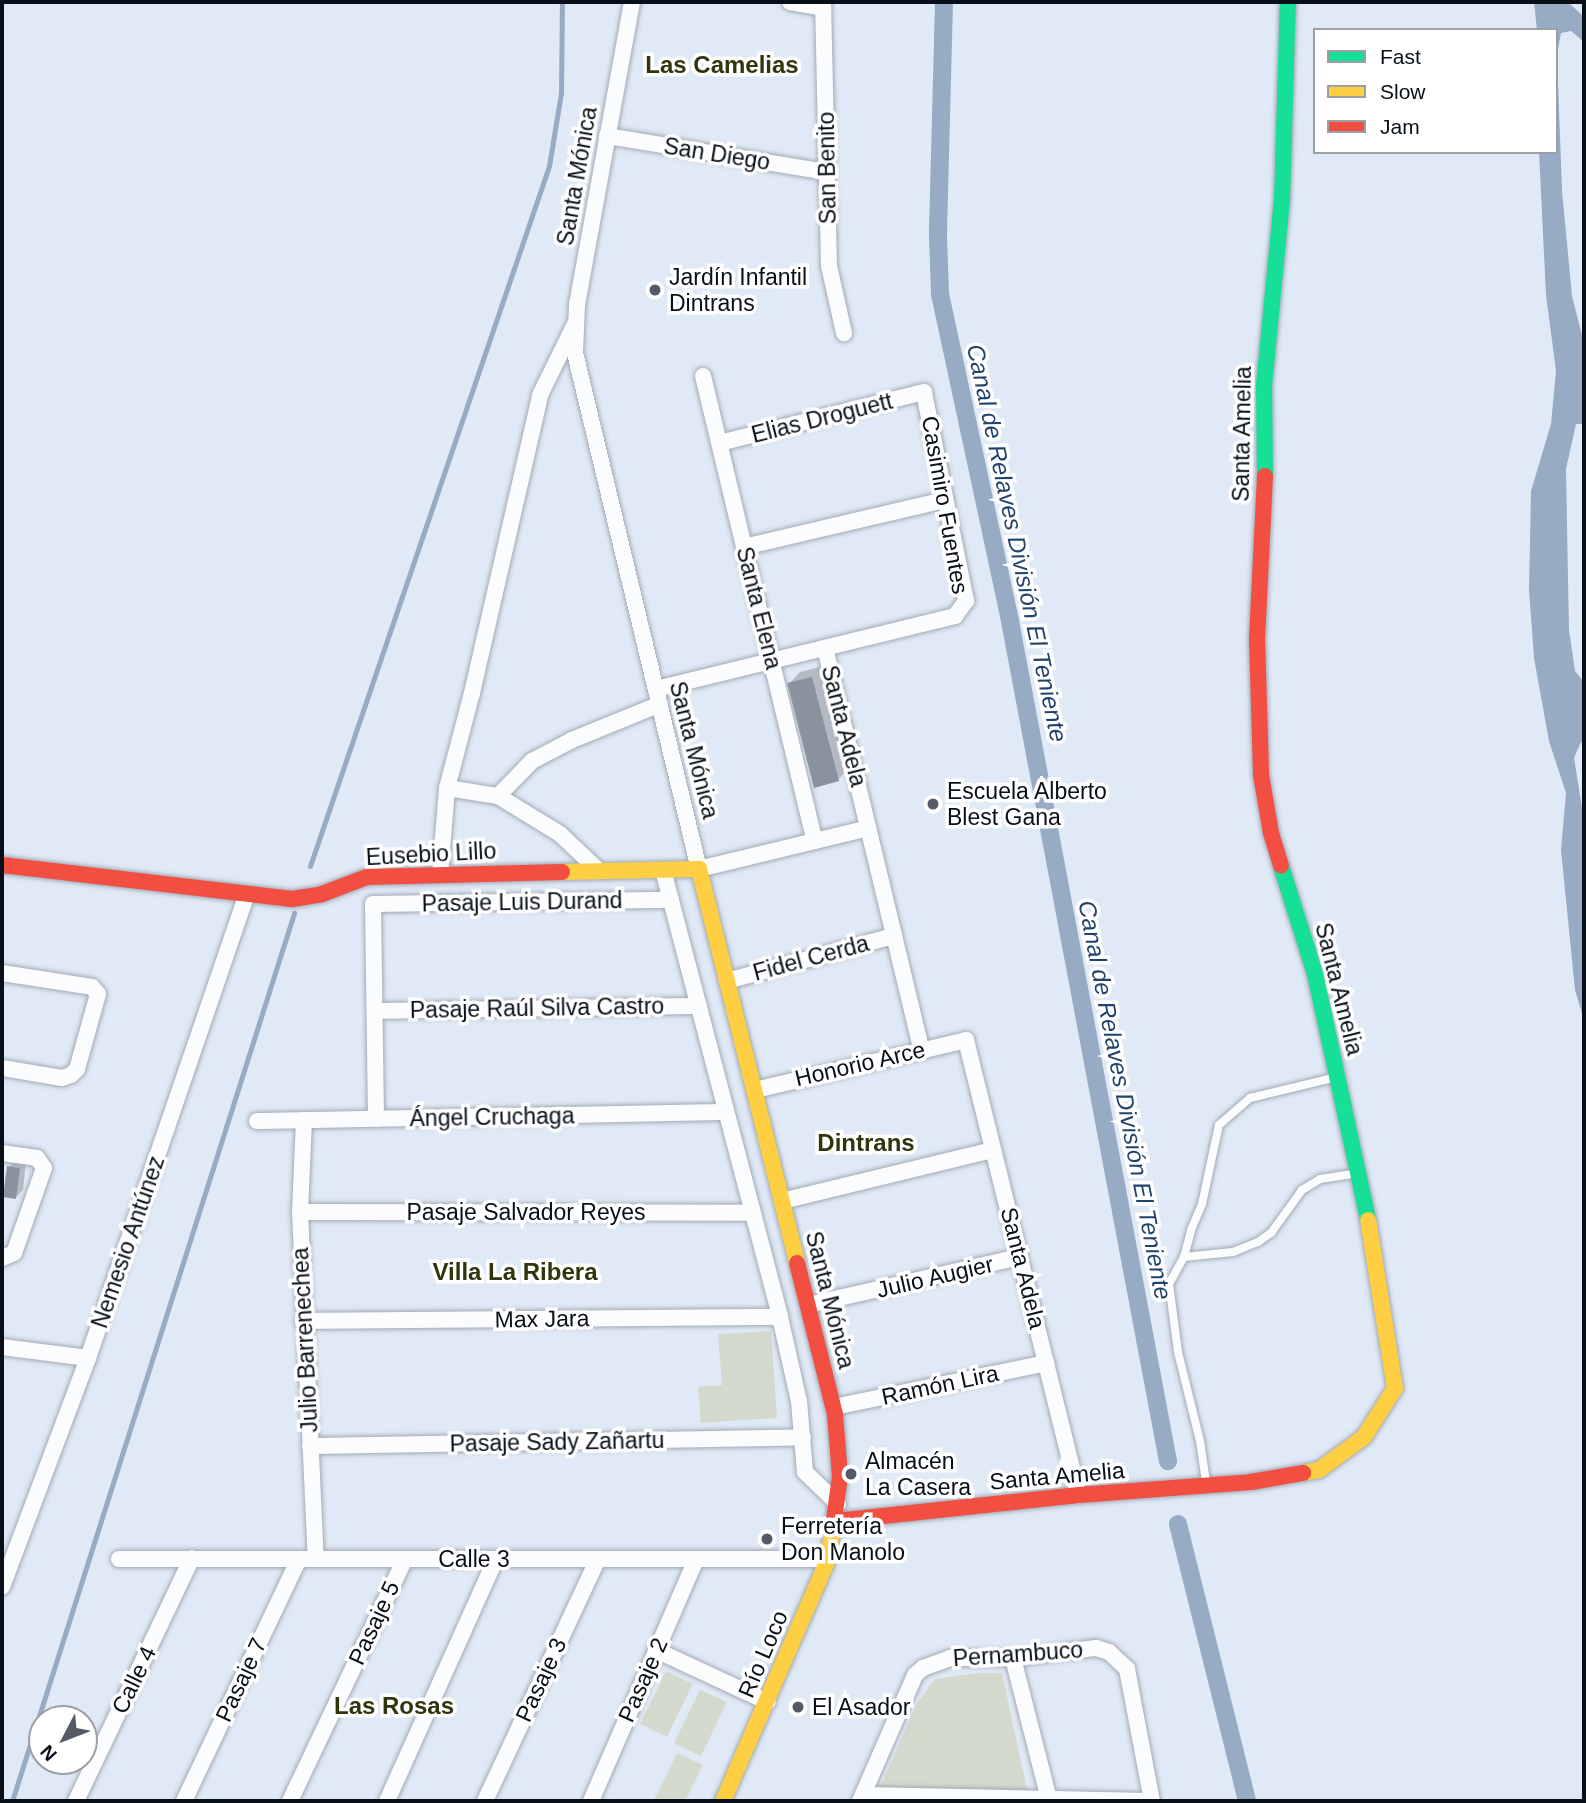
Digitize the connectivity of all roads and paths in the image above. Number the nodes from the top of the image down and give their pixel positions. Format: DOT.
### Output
graph roads {
  1 [pos="632,2"];
  2 [pos="790,2"];
  3 [pos="1287,2"];
  4 [pos="823,5"];
  5 [pos="607,136"];
  6 [pos="827,172"];
  7 [pos="576,321"];
  8 [pos="844,333"];
  9 [pos="703,376"];
  10 [pos="924,392"];
  11 [pos="719,443"];
  12 [pos="945,500"];
  13 [pos="744,547"];
  14 [pos="825,648"];
  15 [pos="772,661"];
  16 [pos="658,697"];
  17 [pos="447,788"];
  18 [pos="498,796"];
  19 [pos="868,828"];
  20 [pos="815,841"];
  21 [pos="2,865"];
  22 [pos="699,869"];
  23 [pos="663,870"];
  24 [pos="600,871"];
  25 [pos="440,875"];
  26 [pos="247,894"];
  27 [pos="671,901"];
  28 [pos="894,936"];
  29 [pos="2,974"];
  30 [pos="727,981"];
  31 [pos="699,1006"];
  32 [pos="375,1011"];
  33 [pos="966,1040"];
  34 [pos="921,1049"];
  35 [pos="2,1068"];
  36 [pos="1338,1077"];
  37 [pos="755,1090"];
  38 [pos="726,1112"];
  39 [pos="376,1119"];
  40 [pos="304,1120"];
  41 [pos="257,1121"];
  42 [pos="993,1150"];
  43 [pos="2,1153"];
  44 [pos="1360,1173"];
  45 [pos="782,1201"];
  46 [pos="300,1212"];
  47 [pos="753,1213"];
  48 [pos="1184,1257"];
  49 [pos="2,1258"];
  50 [pos="1020,1258"];
  51 [pos="808,1305"];
  52 [pos="780,1317"];
  53 [pos="303,1321"];
  54 [pos="2,1347"];
  55 [pos="88,1358"];
  56 [pos="1046,1363"];
  57 [pos="834,1407"];
  58 [pos="803,1437"];
  59 [pos="310,1446"];
  60 [pos="1206,1485"];
  61 [pos="1079,1495"];
  62 [pos="838,1504"];
  63 [pos="836,1521"];
  64 [pos="119,1559"];
  65 [pos="192,1559"];
  66 [pos="299,1559"];
  67 [pos="316,1559"];
  68 [pos="405,1559"];
  69 [pos="496,1559"];
  70 [pos="598,1559"];
  71 [pos="696,1559"];
  72 [pos="828,1559"];
  73 [pos="2,1587"];
  74 [pos="656,1650"];
  75 [pos="1013,1658"];
  76 [pos="768,1702"];
  77 [pos="861,1798"];
  78 [pos="1049,1799"];
  79 [pos="76,1801"];
  80 [pos="184,1801"];
  81 [pos="290,1801"];
  82 [pos="387,1801"];
  83 [pos="485,1801"];
  84 [pos="591,1801"];
  85 [pos="723,1801"];
  86 [pos="1152,1801"];
  1 -- 5 [label="street, Santa Mónica"];
  2 -- 4 [label="street"];
  3 -- 36 [label="street, Santa Amelia"];
  4 -- 6 [label="street, San Benito"];
  5 -- 6 [label="street, San Diego"];
  5 -- 7 [label="street, Santa Mónica"];
  6 -- 8 [label="street, San Benito"];
  7 -- 16 [label="street, Santa Mónica"];
  7 -- 17 [label="street"];
  9 -- 11 [label="street, Santa Elena"];
  10 -- 11 [label="street, Elias Droguett"];
  10 -- 12 [label="street, Casimiro Fuentes"];
  11 -- 13 [label="street, Santa Elena"];
  12 -- 13 [label="street"];
  12 -- 14 [label="street, Casimiro Fuentes"];
  13 -- 15 [label="street, Santa Elena"];
  14 -- 15 [label="street"];
  14 -- 19 [label="street, Santa Adela"];
  15 -- 16 [label="street"];
  15 -- 20 [label="street, Santa Elena"];
  16 -- 18 [label="street"];
  16 -- 22 [label="street, Santa Mónica"];
  17 -- 18 [label="street"];
  17 -- 25 [label="street"];
  18 -- 24 [label="street"];
  19 -- 20 [label="street"];
  19 -- 28 [label="street, Santa Adela"];
  20 -- 22 [label="street"];
  21 -- 26 [label="street, Eusebio Lillo"];
  22 -- 23 [label="street, Eusebio Lillo"];
  22 -- 30 [label="street, Santa Mónica"];
  23 -- 24 [label="street, Eusebio Lillo"];
  23 -- 27 [label="street"];
  24 -- 25 [label="street, Eusebio Lillo"];
  25 -- 26 [label="street, Eusebio Lillo"];
  26 -- 55 [label="street, Nemesio Antúnez"];
  27 -- 31 [label="street"];
  27 -- 32 [label="street, Pasaje Luis Durand"];
  28 -- 30 [label="street, Fidel Cerda"];
  28 -- 34 [label="street, Santa Adela"];
  29 -- 35 [label="street"];
  30 -- 37 [label="street, Santa Mónica"];
  31 -- 32 [label="street, Pasaje Raúl Silva Castro"];
  31 -- 38 [label="street"];
  32 -- 39 [label="street"];
  33 -- 34 [label="street, Honorio Arce"];
  33 -- 42 [label="street, Santa Adela"];
  34 -- 37 [label="street, Honorio Arce"];
  36 -- 44 [label="street, Santa Amelia"];
  36 -- 48 [label="lane"];
  37 -- 45 [label="street, Santa Mónica"];
  38 -- 39 [label="street, Ángel Cruchaga"];
  38 -- 47 [label="street"];
  39 -- 40 [label="street, Ángel Cruchaga"];
  40 -- 41 [label="street, Ángel Cruchaga"];
  40 -- 46 [label="street, Julio Barrenechea"];
  42 -- 45 [label="street"];
  42 -- 50 [label="street, Santa Adela"];
  43 -- 49 [label="street"];
  44 -- 48 [label="lane"];
  44 -- 60 [label="street, Santa Amelia"];
  45 -- 51 [label="street, Santa Mónica"];
  46 -- 47 [label="street, Pasaje Salvador Reyes"];
  46 -- 53 [label="street, Julio Barrenechea"];
  47 -- 52 [label="street"];
  48 -- 60 [label="lane"];
  50 -- 51 [label="street, Julio Augier"];
  50 -- 56 [label="street, Santa Adela"];
  51 -- 57 [label="street, Santa Mónica"];
  52 -- 53 [label="street, Max Jara"];
  52 -- 58 [label="street"];
  53 -- 59 [label="street, Julio Barrenechea"];
  54 -- 55 [label="street"];
  55 -- 73 [label="street, Nemesio Antúnez"];
  56 -- 57 [label="street, Ramón Lira"];
  56 -- 61 [label="street, Santa Adela"];
  57 -- 62 [label="street, Santa Mónica"];
  58 -- 59 [label="street, Pasaje Sady Zañartu"];
  58 -- 62 [label="street"];
  59 -- 67 [label="street, Julio Barrenechea"];
  60 -- 61 [label="street, Santa Amelia"];
  61 -- 63 [label="street, Santa Amelia"];
  62 -- 63 [label="street, Santa Mónica"];
  63 -- 72 [label="street, Río Loco"];
  64 -- 65 [label="street, Calle 3"];
  65 -- 66 [label="street, Calle 3"];
  65 -- 79 [label="street, Calle 4"];
  66 -- 67 [label="street, Calle 3"];
  66 -- 80 [label="street, Pasaje 7"];
  67 -- 68 [label="street, Calle 3"];
  68 -- 69 [label="street, Calle 3"];
  68 -- 81 [label="street, Pasaje 5"];
  69 -- 70 [label="street, Calle 3"];
  69 -- 82 [label="street"];
  70 -- 71 [label="street, Calle 3"];
  70 -- 83 [label="street, Pasaje 3"];
  71 -- 72 [label="street, Calle 3"];
  71 -- 74 [label="street, Pasaje 2"];
  72 -- 76 [label="street, Río Loco"];
  74 -- 76 [label="street"];
  74 -- 84 [label="street, Pasaje 2"];
  75 -- 77 [label="street, Pernambuco"];
  75 -- 78 [label="street"];
  75 -- 86 [label="street, Pernambuco"];
  76 -- 85 [label="street, Río Loco"];
  77 -- 78 [label="street"];
  78 -- 86 [label="street"];
}
